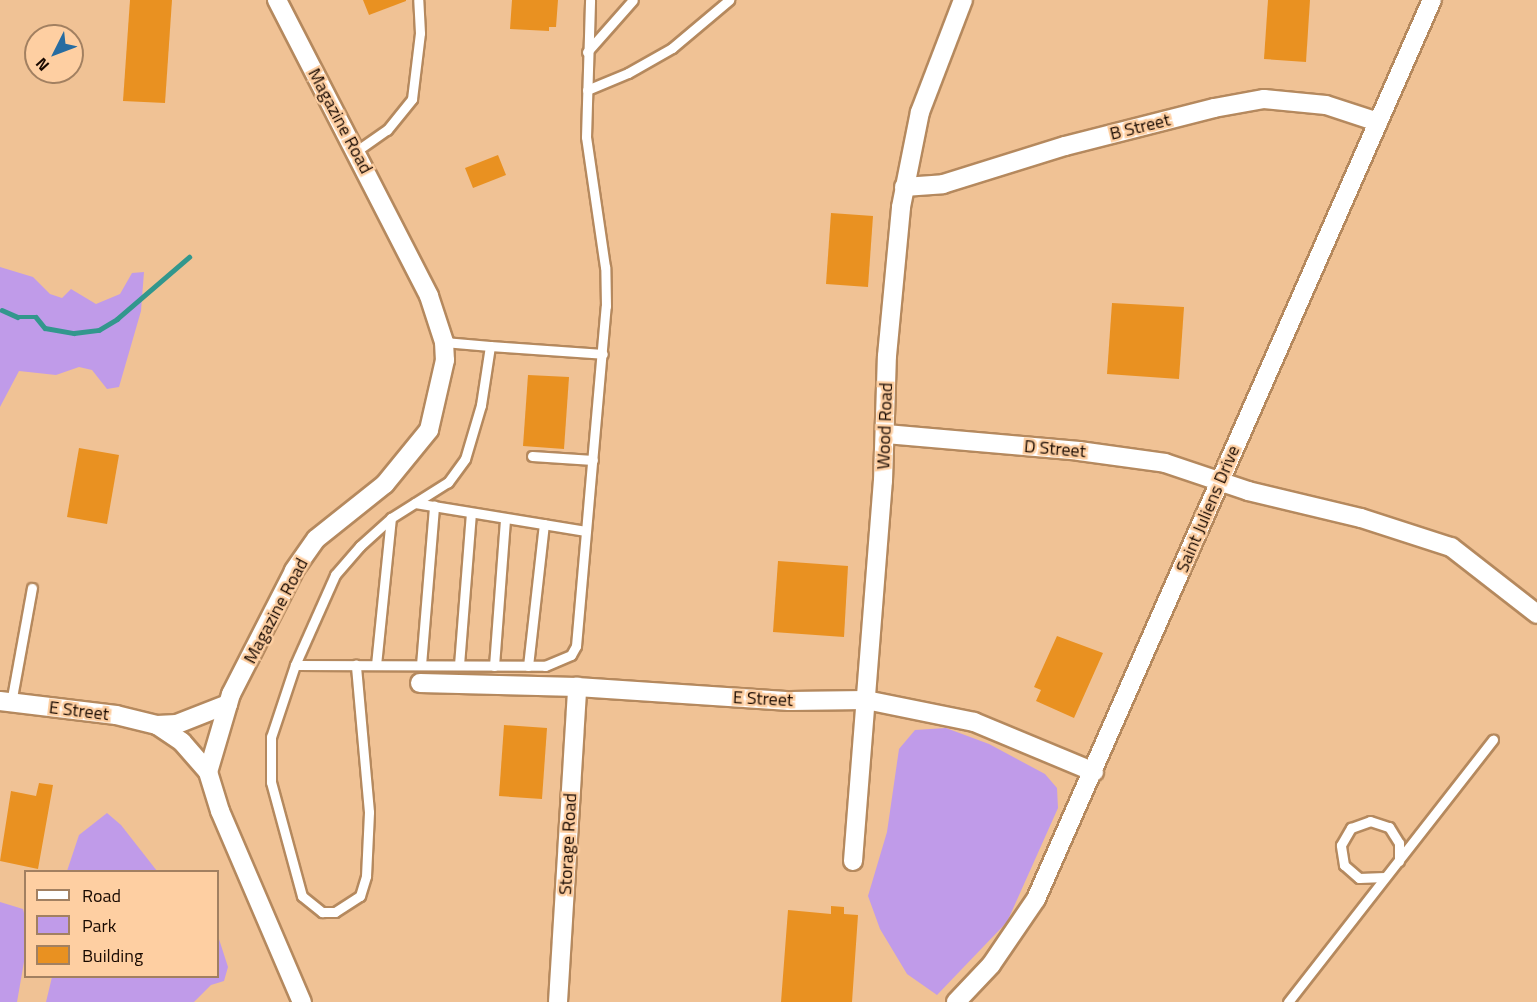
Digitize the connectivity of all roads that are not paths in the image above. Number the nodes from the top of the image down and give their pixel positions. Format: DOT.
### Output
graph roads {
  1 [pos="277,0"];
  2 [pos="418,0"];
  3 [pos="590,0"];
  4 [pos="633,0"];
  5 [pos="729,0"];
  6 [pos="963,0"];
  7 [pos="1432,0"];
  8 [pos="587,52"];
  9 [pos="587,90"];
  10 [pos="1378,122"];
  11 [pos="355,152"];
  12 [pos="904,187"];
  13 [pos="444,342"];
  14 [pos="490,346"];
  15 [pos="603,354"];
  16 [pos="886,435"];
  17 [pos="532,456"];
  18 [pos="592,460"];
  19 [pos="1221,479"];
  20 [pos="415,503"];
  21 [pos="434,506"];
  22 [pos="471,513"];
  23 [pos="391,518"];
  24 [pos="505,519"];
  25 [pos="544,524"];
  26 [pos="586,531"];
  27 [pos="32,588"];
  28 [pos="1537,614"];
  29 [pos="295,664"];
  30 [pos="356,665"];
  31 [pos="376,665"];
  32 [pos="459,665"];
  33 [pos="494,666"];
  34 [pos="528,666"];
  35 [pos="421,674"];
  36 [pos="577,687"];
  37 [pos="866,700"];
  38 [pos="5,702"];
  39 [pos="228,704"];
  40 [pos="157,725"];
  41 [pos="1493,740"];
  42 [pos="208,772"];
  43 [pos="1094,772"];
  44 [pos="853,861"];
  45 [pos="1399,861"];
  46 [pos="1386,877"];
  47 [pos="302,1002"];
  48 [pos="558,1002"];
  49 [pos="956,1002"];
  50 [pos="1288,1002"];
  1 -- 11 [label="street, Magazine Road"];
  2 -- 11 [label="lane"];
  3 -- 8 [label="lane"];
  4 -- 8 [label="lane"];
  5 -- 9 [label="lane"];
  6 -- 12 [label="street, Wood Road"];
  7 -- 10 [label="street, Saint Juliens Drive"];
  8 -- 9 [label="lane"];
  9 -- 15 [label="lane"];
  10 -- 12 [label="street, B Street"];
  10 -- 19 [label="street, Saint Juliens Drive"];
  11 -- 13 [label="street, Magazine Road"];
  12 -- 16 [label="street, Wood Road"];
  13 -- 14 [label="lane"];
  13 -- 39 [label="street, Magazine Road"];
  14 -- 15 [label="lane"];
  14 -- 20 [label="lane"];
  15 -- 18 [label="lane"];
  16 -- 19 [label="street, D Street"];
  16 -- 37 [label="street, Wood Road"];
  17 -- 18 [label="lane"];
  18 -- 26 [label="lane"];
  19 -- 28 [label="street, D Street"];
  19 -- 43 [label="street, Saint Juliens Drive"];
  20 -- 21 [label="lane"];
  20 -- 23 [label="lane"];
  21 -- 22 [label="lane"];
  21 -- 35 [label="lane"];
  22 -- 24 [label="lane"];
  22 -- 32 [label="lane"];
  23 -- 29 [label="lane"];
  23 -- 31 [label="lane"];
  24 -- 25 [label="lane"];
  24 -- 33 [label="lane"];
  25 -- 26 [label="lane"];
  25 -- 34 [label="lane"];
  26 -- 34 [label="lane"];
  27 -- 38 [label="lane"];
  29 -- 30 [label="lane"];
  29 -- 30 [label="lane"];
  30 -- 31 [label="lane"];
  31 -- 35 [label="lane"];
  32 -- 33 [label="lane"];
  32 -- 35 [label="lane"];
  33 -- 34 [label="lane"];
  35 -- 36 [label="street, E Street"];
  36 -- 37 [label="street, E Street"];
  36 -- 48 [label="street, Storage Road"];
  37 -- 43 [label="street, E Street"];
  37 -- 44 [label="street, Wood Road"];
  38 -- 40 [label="street, E Street"];
  39 -- 40 [label="street, E Street"];
  39 -- 42 [label="street, Magazine Road"];
  40 -- 42 [label="street, E Street"];
  41 -- 45 [label="lane"];
  42 -- 47 [label="street"];
  43 -- 49 [label="street, Saint Juliens Drive"];
  45 -- 46 [label="lane"];
  45 -- 46 [label="lane"];
  46 -- 50 [label="lane"];
}
